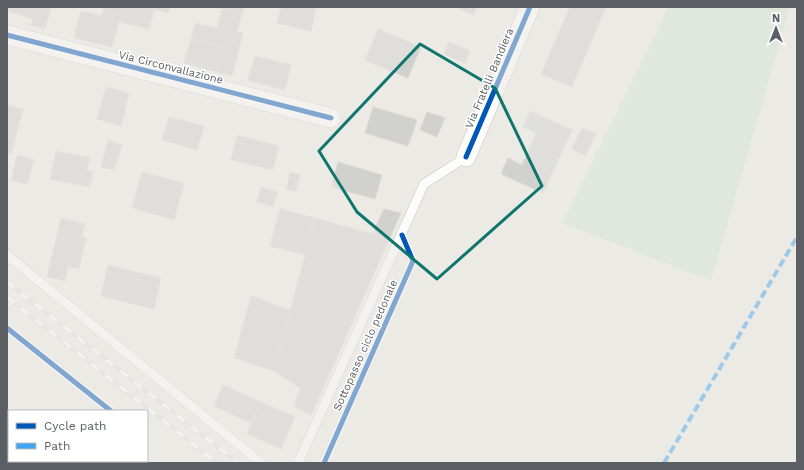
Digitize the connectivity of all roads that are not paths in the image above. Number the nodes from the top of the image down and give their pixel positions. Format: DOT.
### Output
graph roads {
  1 [pos="530,7"];
  2 [pos="7,35"];
  3 [pos="331,118"];
  4 [pos="466,157"];
  5 [pos="7,255"];
  6 [pos="260,463"];
  7 [pos="298,463"];
  1 -- 4 [label="street, Via Fratelli Bandiera"];
  2 -- 3 [label="street, Via Circonvallazione"];
  4 -- 7 [label="lane"];
  5 -- 6 [label="lane"];
}
